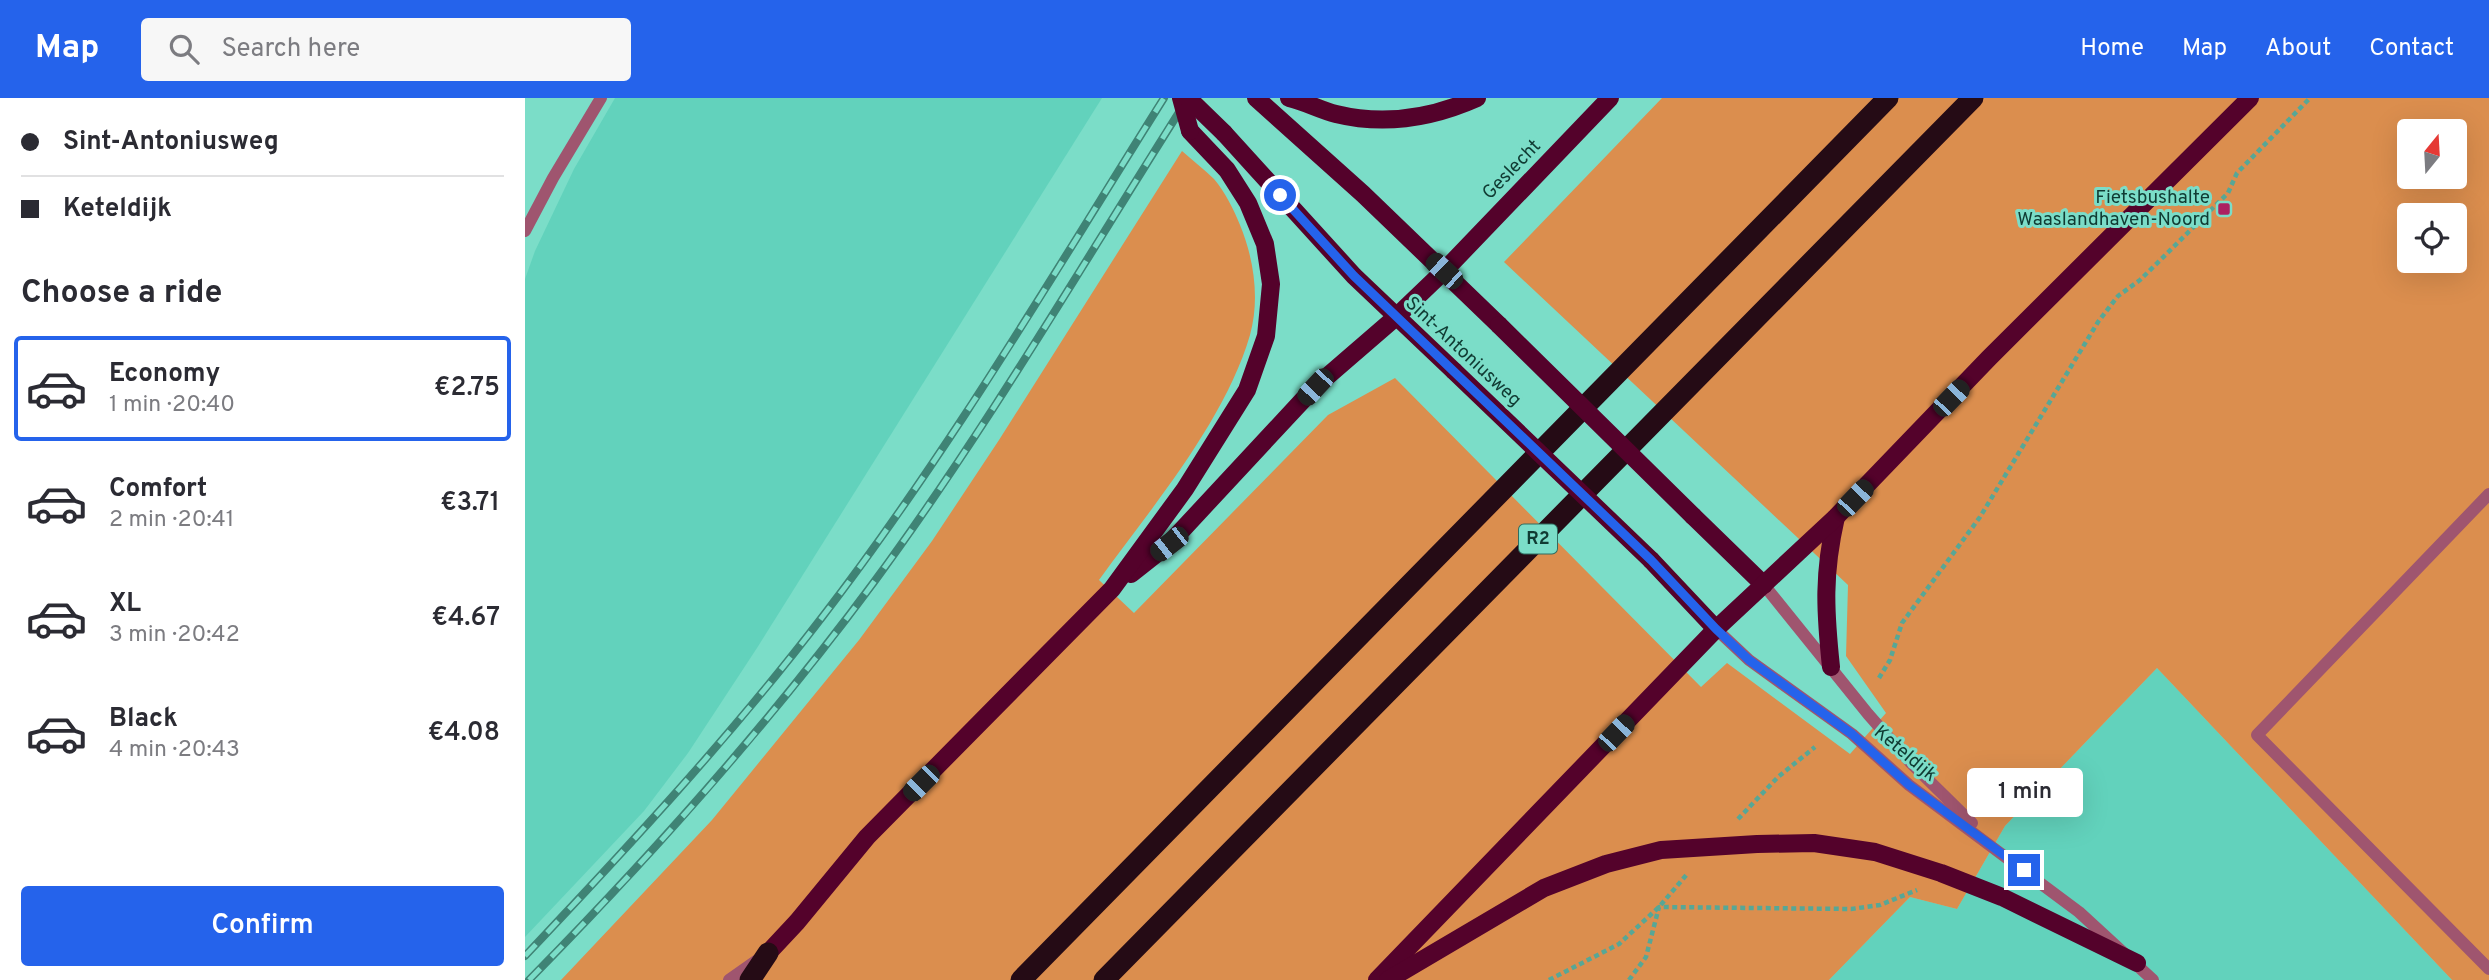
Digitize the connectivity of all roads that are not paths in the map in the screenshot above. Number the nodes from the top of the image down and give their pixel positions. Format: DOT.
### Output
graph roads {
  1 [pos="601,98"];
  2 [pos="1181,98"];
  3 [pos="1188,98"];
  4 [pos="1257,98"];
  5 [pos="1289,98"];
  6 [pos="1477,98"];
  7 [pos="1610,98"];
  8 [pos="1888,98"];
  9 [pos="1973,98"];
  10 [pos="2250,98"];
  11 [pos="525,231"];
  12 [pos="1444,271"];
  13 [pos="1396,317"];
  14 [pos="2489,494"];
  15 [pos="1836,517"];
  16 [pos="1765,586"];
  17 [pos="1112,589"];
  18 [pos="1716,629"];
  19 [pos="1831,667"];
  20 [pos="2005,855"];
  21 [pos="768,953"];
  22 [pos="2137,964"];
  23 [pos="2489,969"];
  24 [pos="729,980"];
  25 [pos="750,980"];
  26 [pos="1021,980"];
  27 [pos="1104,980"];
  28 [pos="1377,980"];
  29 [pos="1388,980"];
  30 [pos="2153,980"];
  1 -- 11 [label="street"];
  2 -- 17 [label="main road, bridge"];
  3 -- 13 [label="main road, Sint-Antoniusweg, bridge"];
  4 -- 12 [label="main road"];
  5 -- 6 [label="main road"];
  7 -- 12 [label="main road, Geslecht"];
  8 -- 26 [label="highway"];
  9 -- 27 [label="highway, R2"];
  10 -- 15 [label="main road"];
  12 -- 13 [label="main road, Geslecht"];
  12 -- 16 [label="main road, bridge"];
  13 -- 17 [label="main road, Geslecht"];
  13 -- 18 [label="main road, Sint-Antoniusweg, bridge"];
  14 -- 23 [label="street"];
  15 -- 16 [label="main road"];
  15 -- 19 [label="main road"];
  16 -- 18 [label="main road"];
  16 -- 19 [label="street, Keteldijk"];
  17 -- 21 [label="main road"];
  18 -- 20 [label="street, Keteldijk"];
  18 -- 28 [label="main road"];
  19 -- 20 [label="street, Keteldijk"];
  20 -- 22 [label="street, Keteldijk"];
  21 -- 24 [label="street"];
  21 -- 25 [label="highway"];
  22 -- 29 [label="main road"];
  22 -- 30 [label="street, Keteldijk"];
}
